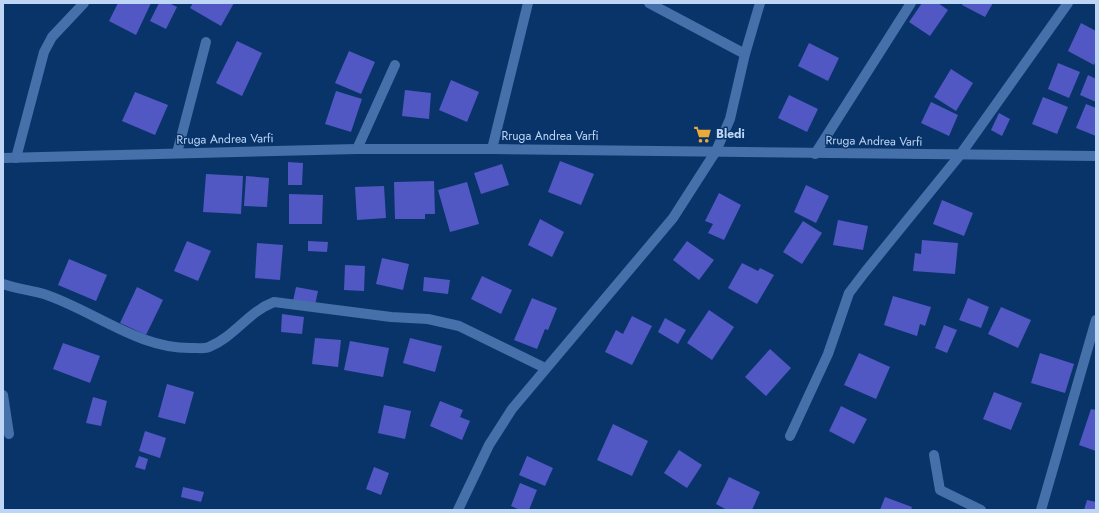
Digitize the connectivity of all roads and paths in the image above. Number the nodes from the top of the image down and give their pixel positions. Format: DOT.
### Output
graph roads {
  1 [pos="84,3"];
  2 [pos="528,3"];
  3 [pos="650,3"];
  4 [pos="760,3"];
  5 [pos="911,3"];
  6 [pos="1068,3"];
  7 [pos="206,42"];
  8 [pos="745,54"];
  9 [pos="395,65"];
  10 [pos="357,149"];
  11 [pos="492,149"];
  12 [pos="716,151"];
  13 [pos="177,153"];
  14 [pos="815,154"];
  15 [pos="960,155"];
  16 [pos="1096,156"];
  17 [pos="16,158"];
  18 [pos="3,159"];
  19 [pos="3,284"];
  20 [pos="1096,320"];
  21 [pos="545,368"];
  22 [pos="3,395"];
  23 [pos="9,434"];
  24 [pos="790,436"];
  25 [pos="934,455"];
  26 [pos="458,510"];
  27 [pos="981,510"];
  28 [pos="1041,510"];
  1 -- 17 [label="street"];
  2 -- 11 [label="street"];
  3 -- 8 [label="street"];
  4 -- 8 [label="street"];
  5 -- 14 [label="street"];
  6 -- 15 [label="street"];
  7 -- 13 [label="street"];
  8 -- 12 [label="street"];
  9 -- 10 [label="street"];
  10 -- 11 [label="street, Rruga Andrea Varfi"];
  10 -- 13 [label="street, Rruga Andrea Varfi"];
  11 -- 12 [label="street, Rruga Andrea Varfi"];
  12 -- 14 [label="street, Rruga Andrea Varfi"];
  12 -- 21 [label="street"];
  13 -- 17 [label="street, Rruga Andrea Varfi"];
  14 -- 15 [label="street, Rruga Andrea Varfi"];
  15 -- 16 [label="street, Rruga Andrea Varfi"];
  15 -- 24 [label="street"];
  17 -- 18 [label="street, Rruga Andrea Varfi"];
  19 -- 21 [label="street"];
  20 -- 28 [label="street"];
  21 -- 26 [label="street"];
  22 -- 23 [label="street"];
  25 -- 27 [label="street"];
}
